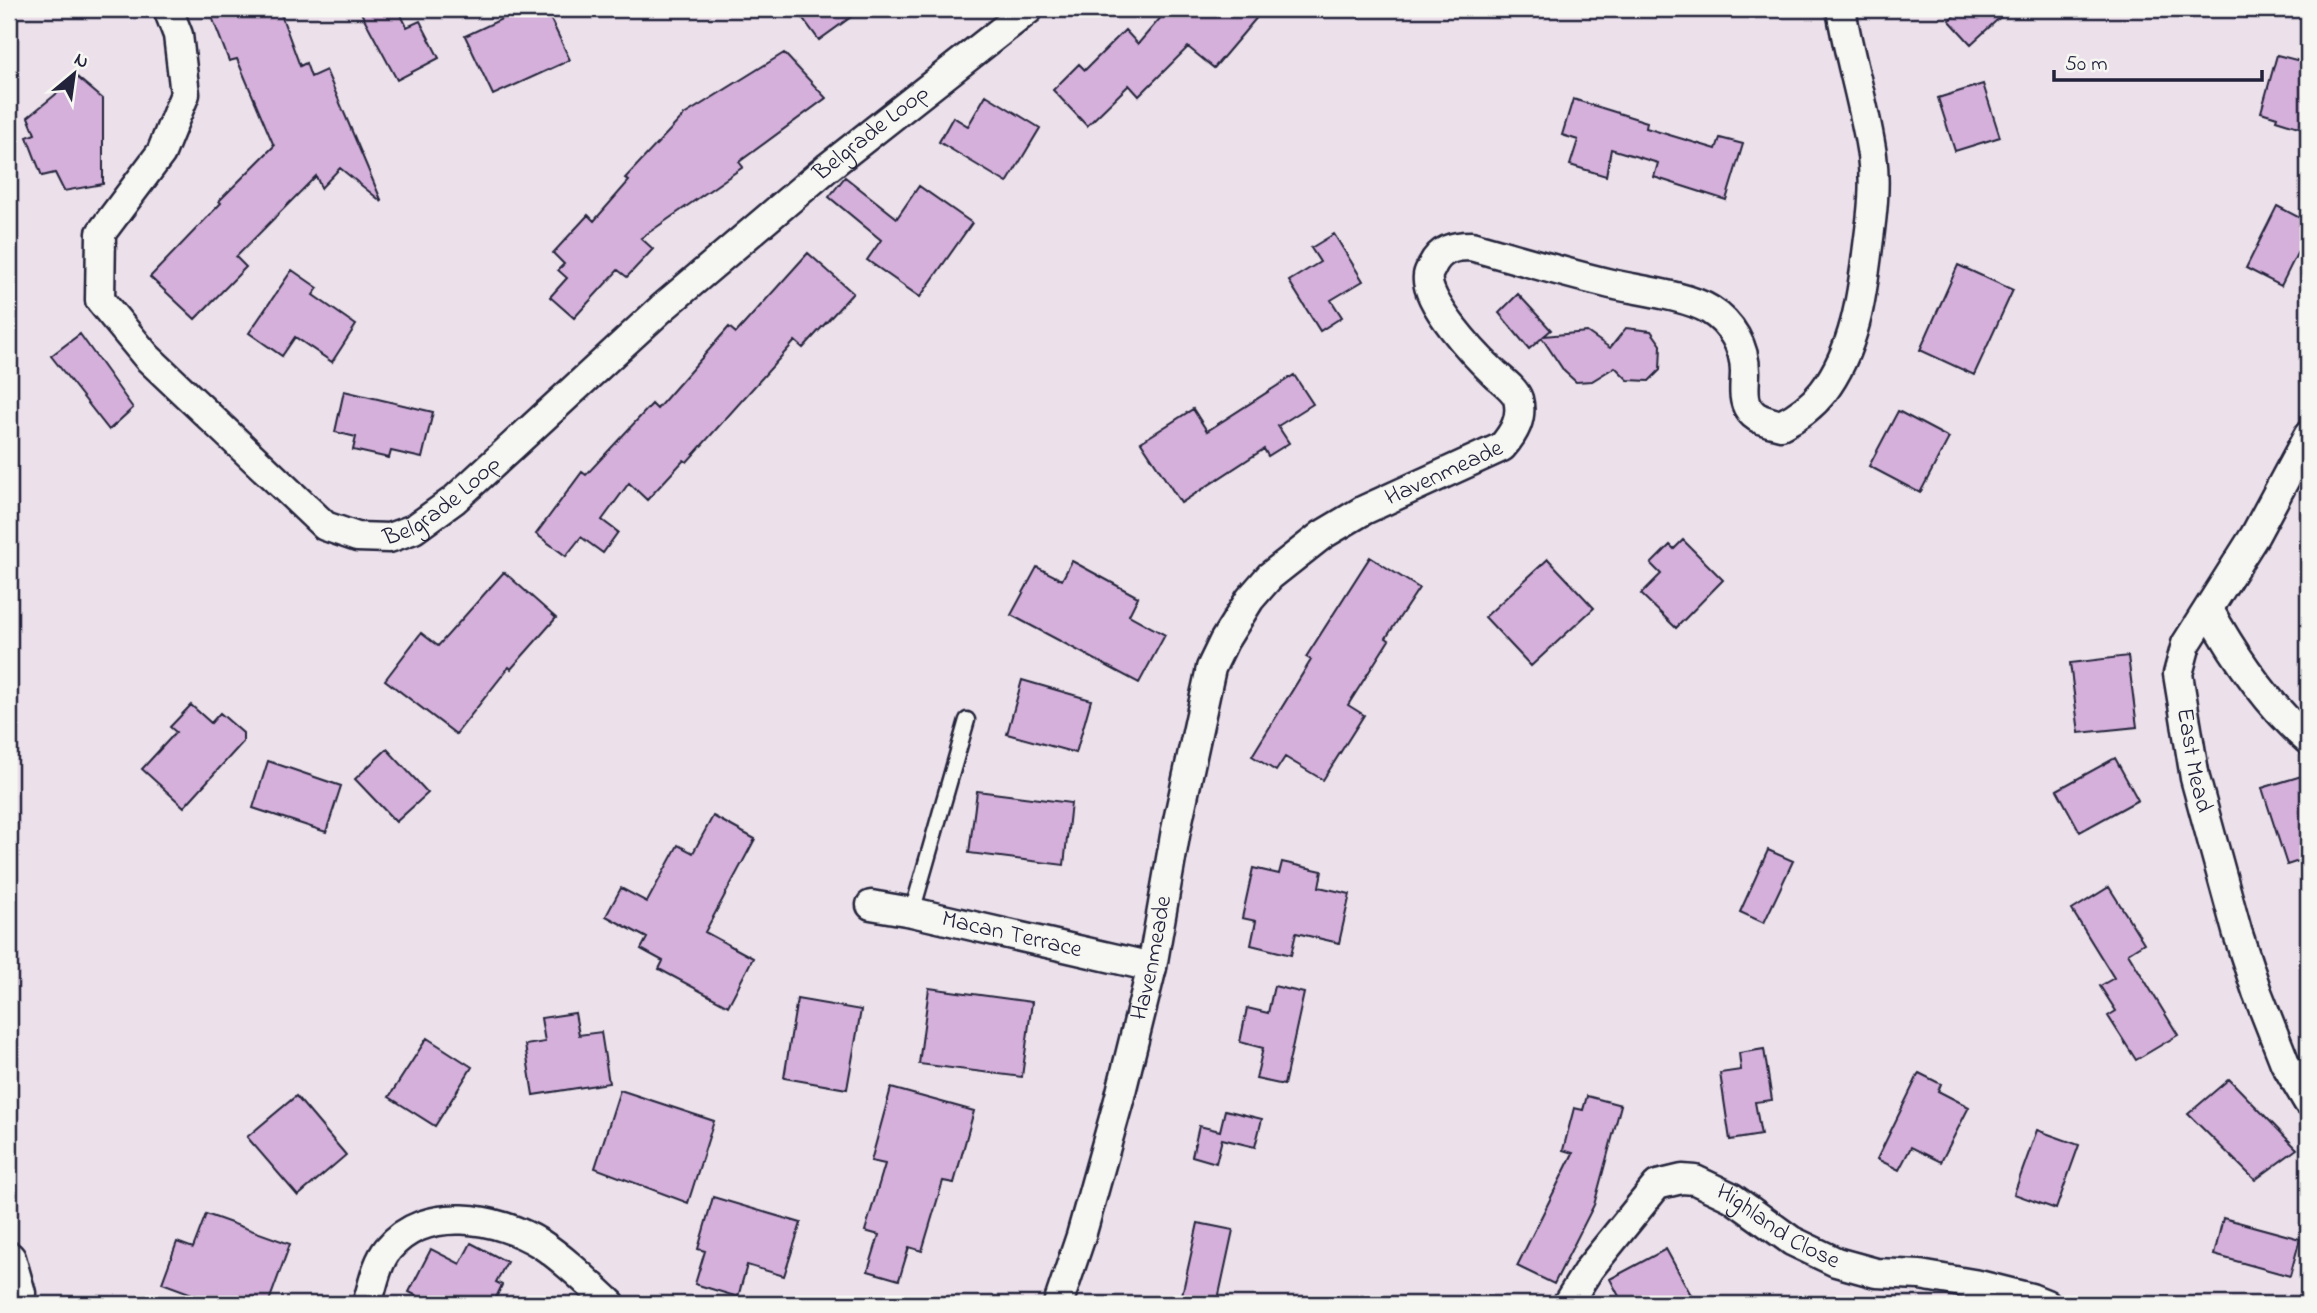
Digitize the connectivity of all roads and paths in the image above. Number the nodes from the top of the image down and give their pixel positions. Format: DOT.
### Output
graph roads {
  1 [pos="168,9"];
  2 [pos="1029,9"];
  3 [pos="1841,9"];
  4 [pos="2308,436"];
  5 [pos="2208,610"];
  6 [pos="967,720"];
  7 [pos="2308,740"];
  8 [pos="871,905"];
  9 [pos="912,912"];
  10 [pos="1152,967"];
  11 [pos="2308,1102"];
  12 [pos="9,1256"];
  13 [pos="20,1304"];
  14 [pos="368,1304"];
  15 [pos="611,1304"];
  16 [pos="1058,1304"];
  17 [pos="1567,1304"];
  18 [pos="2046,1304"];
  1 -- 2 [label="street, Belgrade Loop"];
  3 -- 10 [label="street, Havenmeade"];
  4 -- 5 [label="street, East Mead"];
  5 -- 7 [label="street"];
  5 -- 11 [label="street, East Mead"];
  6 -- 9 [label="lane"];
  8 -- 9 [label="street, Macan Terrace"];
  9 -- 10 [label="street, Macan Terrace"];
  10 -- 16 [label="street, Havenmeade"];
  12 -- 13 [label="street"];
  14 -- 15 [label="street"];
  17 -- 18 [label="street, Highland Close"];
}
